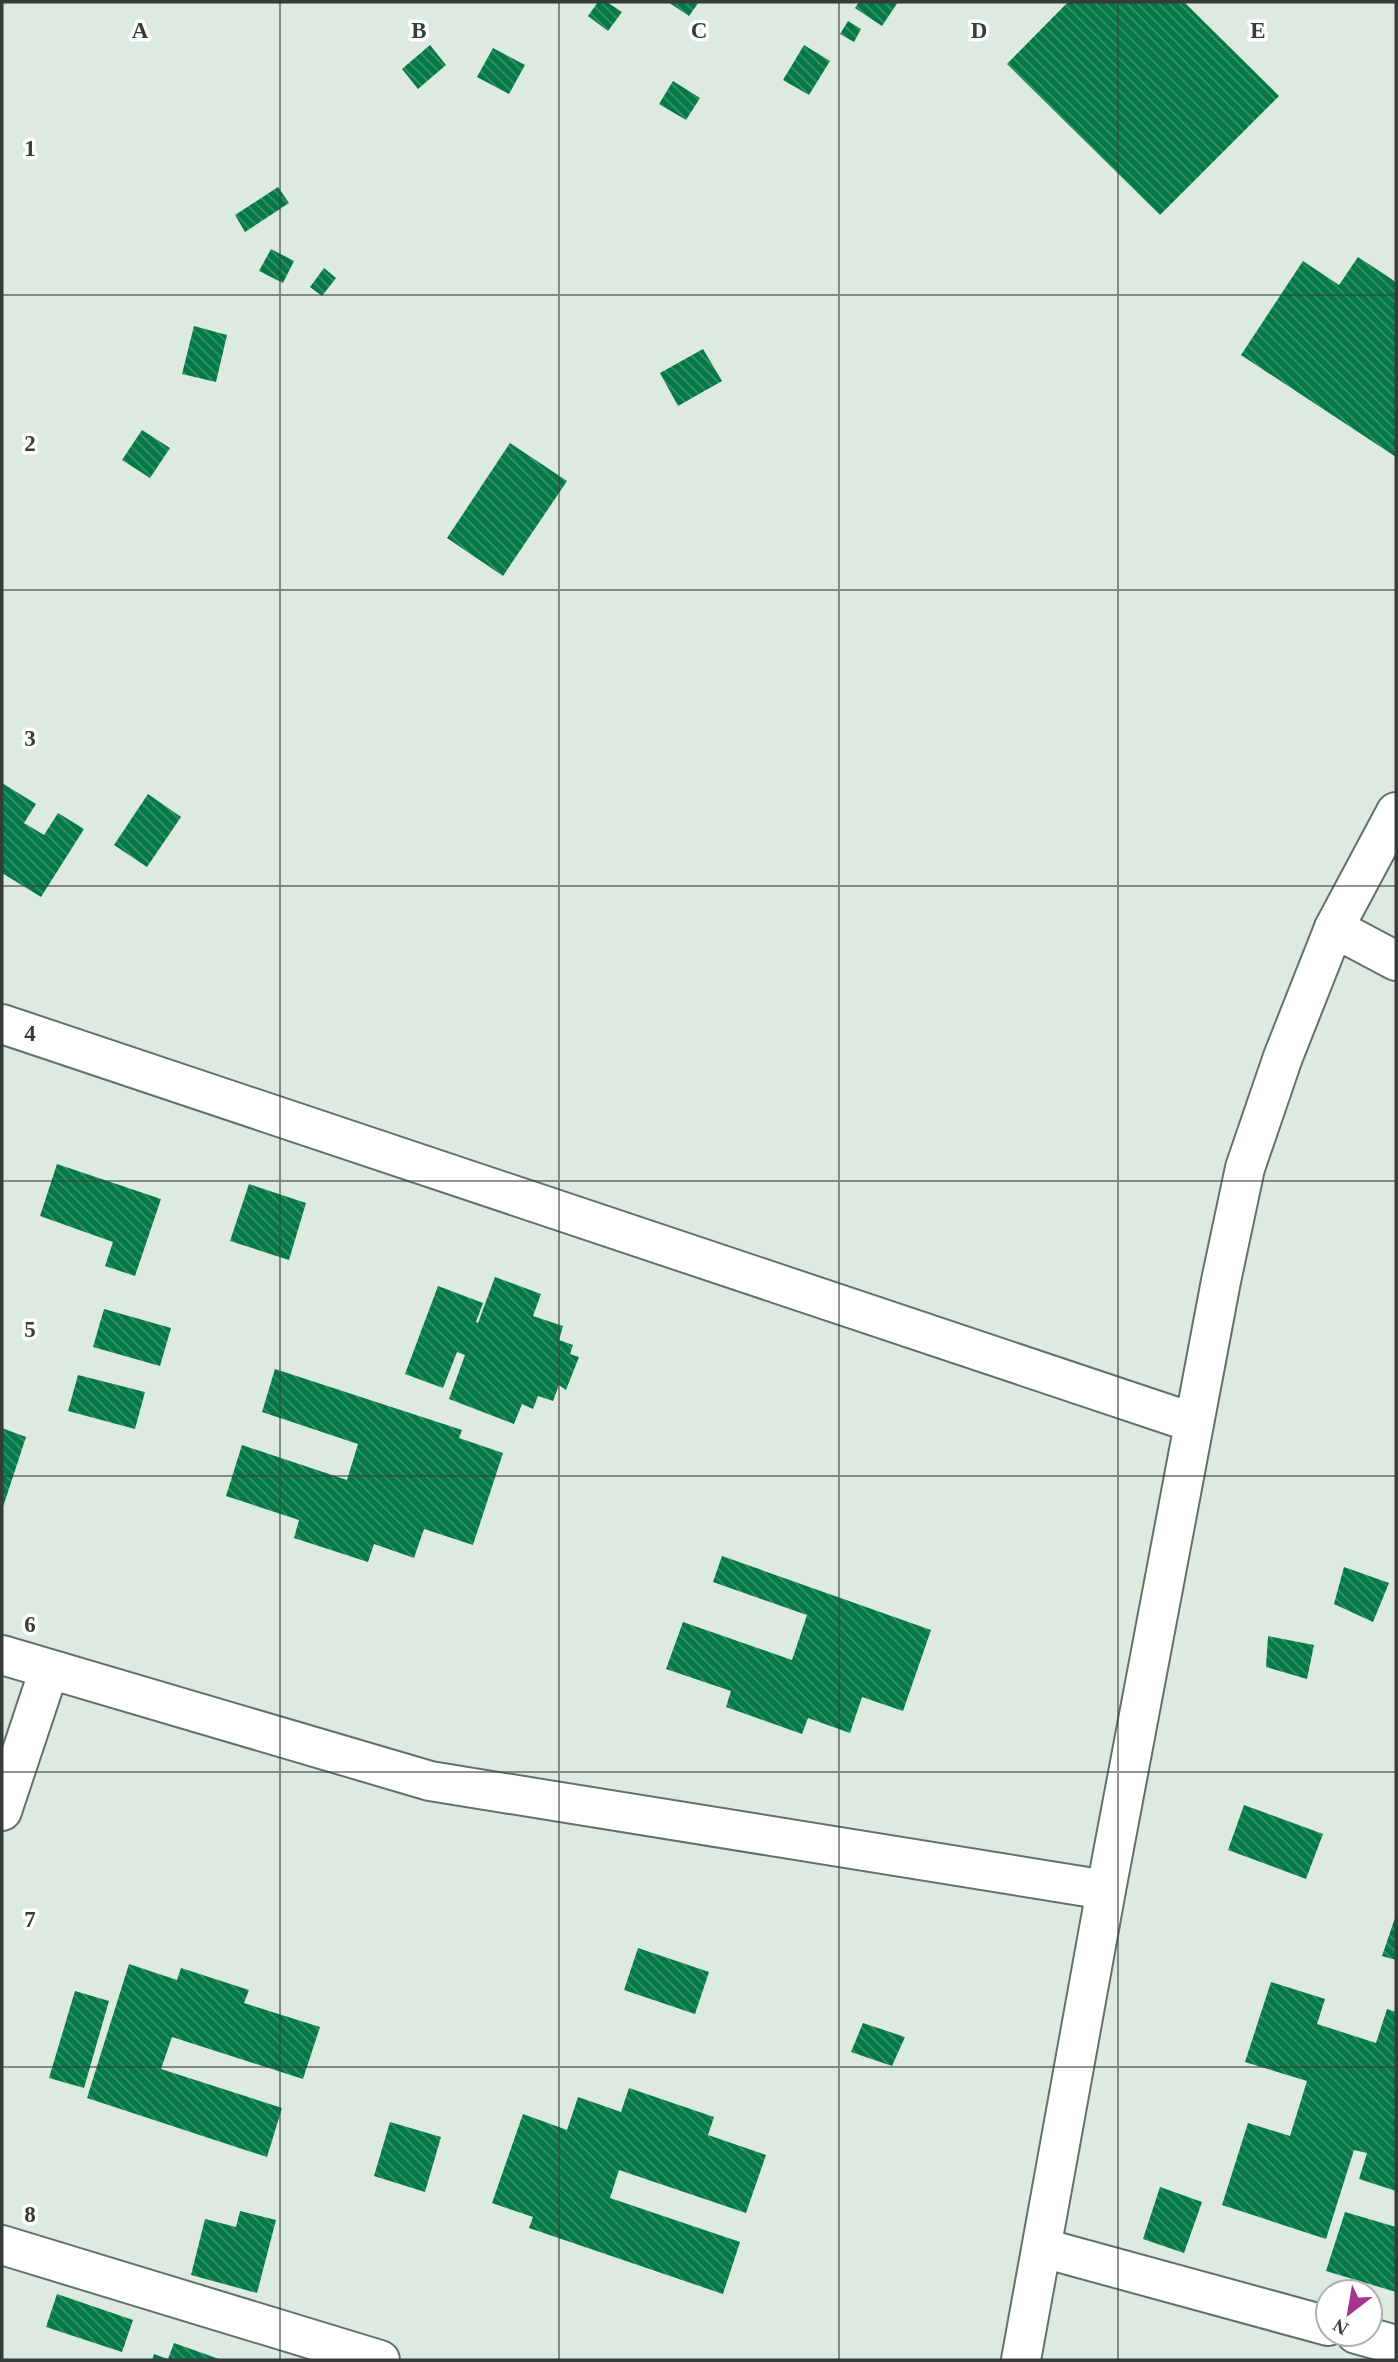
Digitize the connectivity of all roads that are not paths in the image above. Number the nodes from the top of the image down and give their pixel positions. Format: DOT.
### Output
graph roads {
  1 [pos="1396,812"];
  2 [pos="1334,928"];
  3 [pos="1396,961"];
  4 [pos="2,1024"];
  5 [pos="1194,1423"];
  6 [pos="2,1655"];
  7 [pos="49,1670"];
  8 [pos="2,1811"];
  9 [pos="1106,1890"];
  10 [pos="2,2245"];
  11 [pos="1043,2248"];
  12 [pos="1314,2322"];
  13 [pos="380,2360"];
  14 [pos="1021,2360"];
  1 -- 2 [label="street"];
  2 -- 3 [label="street"];
  2 -- 5 [label="street"];
  4 -- 5 [label="street"];
  5 -- 9 [label="street"];
  6 -- 7 [label="street"];
  7 -- 8 [label="street"];
  7 -- 9 [label="street"];
  9 -- 11 [label="street"];
  10 -- 13 [label="street"];
  11 -- 12 [label="street"];
  11 -- 14 [label="street"];
}
